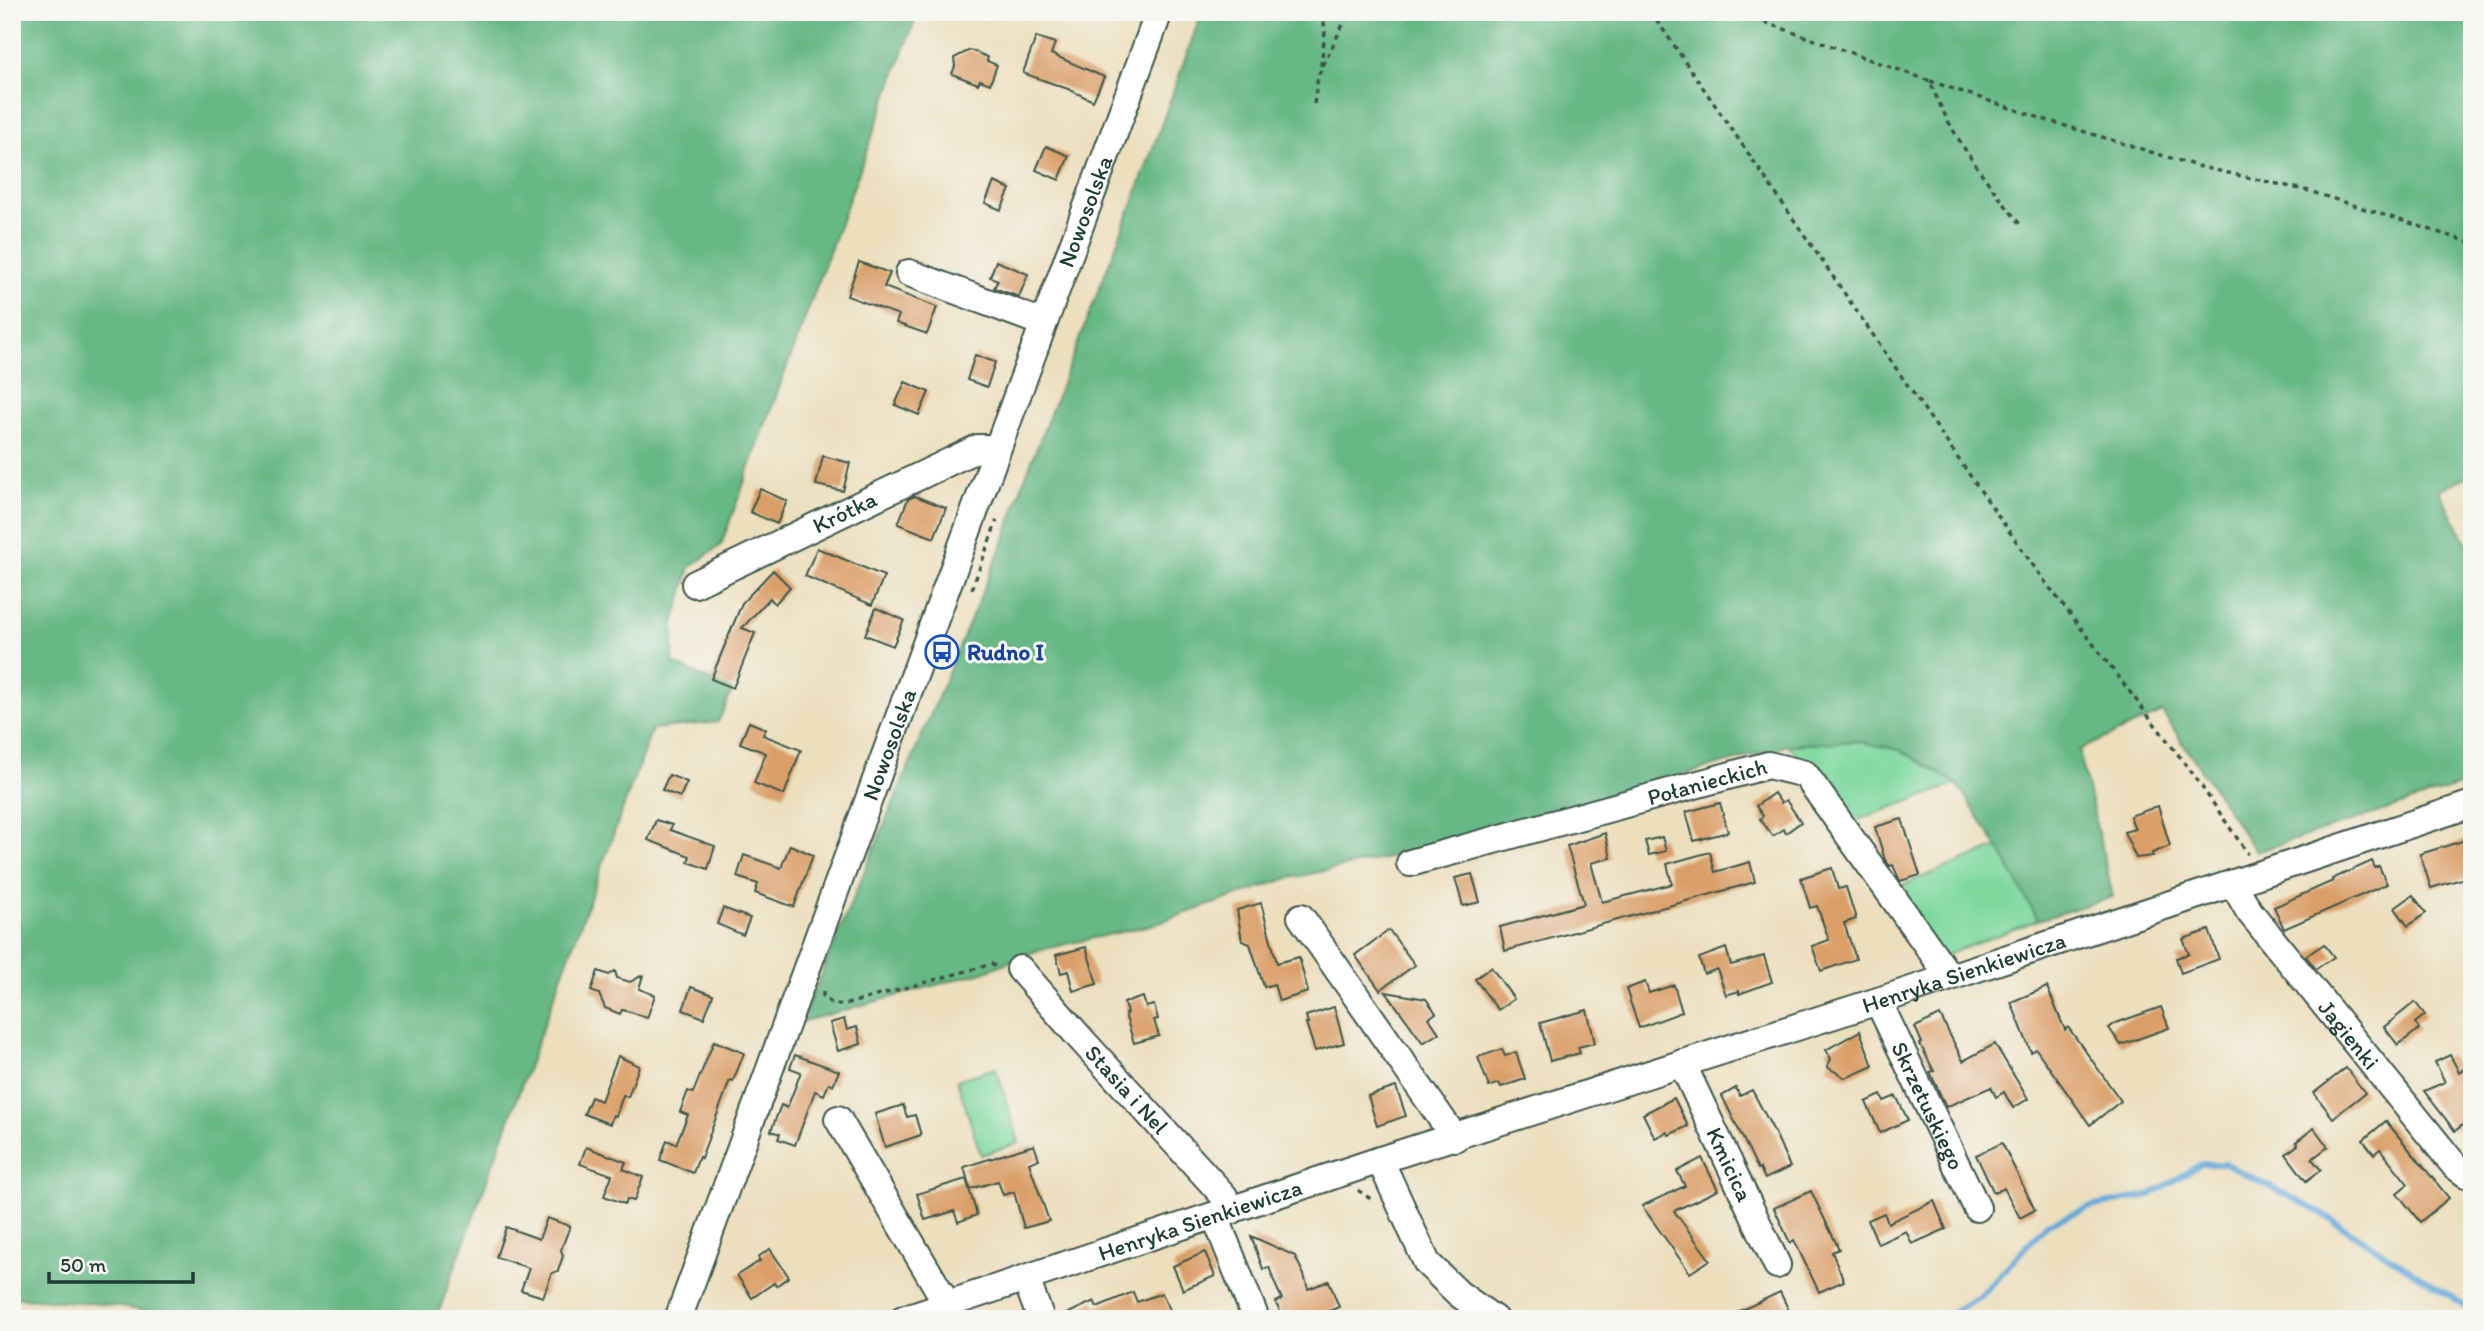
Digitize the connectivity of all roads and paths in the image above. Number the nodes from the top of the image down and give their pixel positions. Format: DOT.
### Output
graph roads {
  1 [pos="1159,12"];
  2 [pos="1323,12"];
  3 [pos="1349,12"];
  4 [pos="1651,12"];
  5 [pos="1736,12"];
  6 [pos="1320,71"];
  7 [pos="1930,81"];
  8 [pos="1314,104"];
  9 [pos="2022,227"];
  10 [pos="2472,243"];
  11 [pos="909,273"];
  12 [pos="1043,323"];
  13 [pos="997,448"];
  14 [pos="999,517"];
  15 [pos="695,584"];
  16 [pos="972,589"];
  17 [pos="2472,804"];
  18 [pos="1410,863"];
  19 [pos="2261,873"];
  20 [pos="2234,883"];
  21 [pos="1301,917"];
  22 [pos="1020,970"];
  23 [pos="1949,976"];
  24 [pos="822,984"];
  25 [pos="1878,1001"];
  26 [pos="1682,1063"];
  27 [pos="838,1119"];
  28 [pos="1455,1138"];
  29 [pos="1380,1160"];
  30 [pos="2472,1175"];
  31 [pos="1977,1208"];
  32 [pos="1223,1214"];
  33 [pos="1777,1265"];
  34 [pos="1026,1279"];
  35 [pos="947,1304"];
  36 [pos="678,1319"];
  37 [pos="903,1319"];
  38 [pos="1041,1319"];
  39 [pos="1255,1319"];
  40 [pos="1494,1319"];
  1 -- 12 [label="street, Nowosolska"];
  2 -- 6 [label="path"];
  3 -- 6 [label="path"];
  4 -- 19 [label="path"];
  5 -- 7 [label="path"];
  6 -- 8 [label="path"];
  7 -- 9 [label="path"];
  7 -- 10 [label="path"];
  11 -- 12 [label="street"];
  12 -- 13 [label="street, Nowosolska"];
  13 -- 15 [label="street, Krótka"];
  13 -- 36 [label="street, Nowosolska"];
  14 -- 16 [label="path"];
  17 -- 19 [label="street, Henryka Sienkiewicza"];
  18 -- 23 [label="street, Połanieckich"];
  19 -- 20 [label="street, Henryka Sienkiewicza"];
  20 -- 23 [label="street, Henryka Sienkiewicza"];
  20 -- 30 [label="street, Jagienki"];
  21 -- 28 [label="street"];
  22 -- 24 [label="path"];
  22 -- 32 [label="street, Stasia i Nel"];
  23 -- 25 [label="street, Henryka Sienkiewicza"];
  25 -- 26 [label="street, Henryka Sienkiewicza"];
  25 -- 31 [label="street, Skrzetuskiego"];
  26 -- 28 [label="street, Henryka Sienkiewicza"];
  26 -- 33 [label="street, Kmicica"];
  27 -- 35 [label="street"];
  28 -- 29 [label="street, Henryka Sienkiewicza"];
  29 -- 32 [label="street, Henryka Sienkiewicza"];
  29 -- 40 [label="street"];
  32 -- 34 [label="street, Henryka Sienkiewicza"];
  32 -- 39 [label="street, Stasia i Nel"];
  34 -- 35 [label="street, Henryka Sienkiewicza"];
  34 -- 38 [label="street"];
  35 -- 37 [label="street, Henryka Sienkiewicza"];
}
